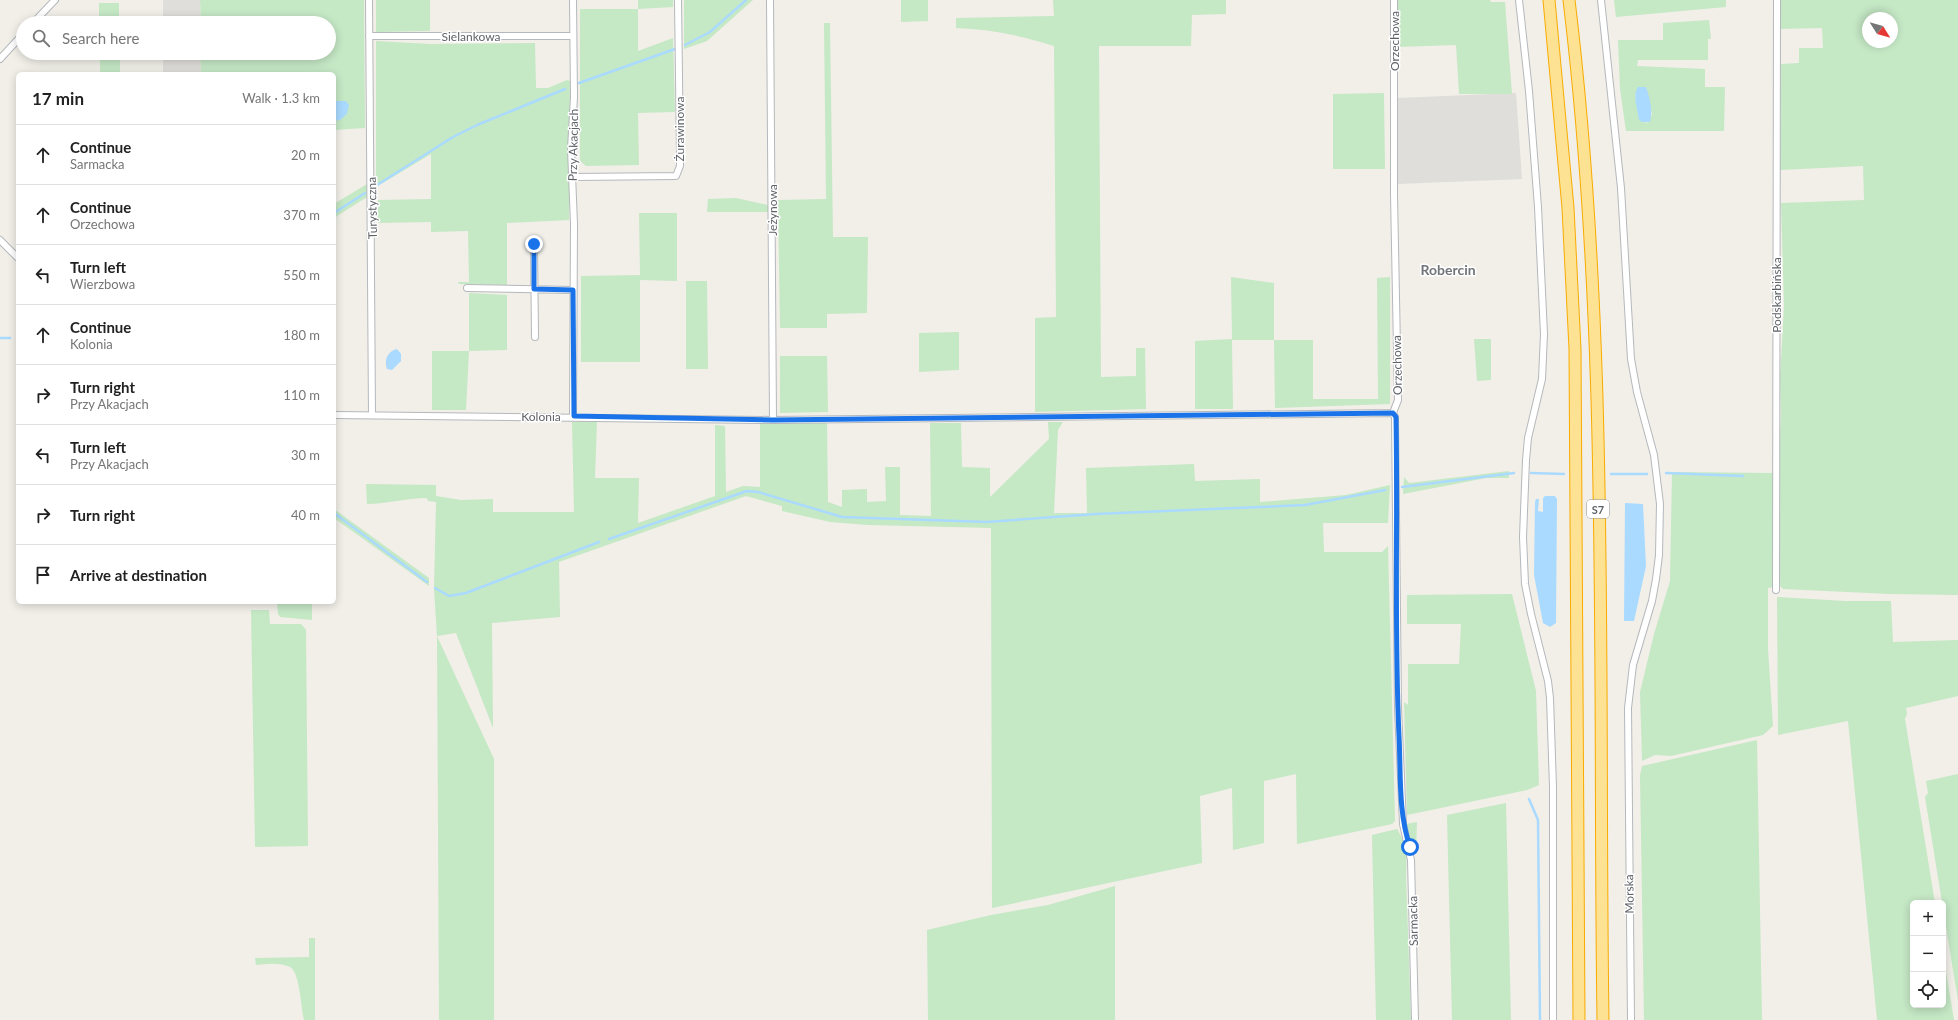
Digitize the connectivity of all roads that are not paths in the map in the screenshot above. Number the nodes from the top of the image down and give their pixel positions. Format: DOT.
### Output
graph roads {
  1 [pos="55,0"];
  2 [pos="369,0"];
  3 [pos="573,0"];
  4 [pos="678,0"];
  5 [pos="770,0"];
  6 [pos="1394,0"];
  7 [pos="1519,0"];
  8 [pos="1549,0"];
  9 [pos="1569,0"];
  10 [pos="1601,0"];
  11 [pos="1777,0"];
  12 [pos="40,16"];
  13 [pos="369,36"];
  14 [pos="573,36"];
  15 [pos="16,42"];
  16 [pos="0,59"];
  17 [pos="572,177"];
  18 [pos="0,240"];
  19 [pos="534,244"];
  20 [pos="16,256"];
  21 [pos="466,288"];
  22 [pos="534,289"];
  23 [pos="573,290"];
  24 [pos="535,336"];
  25 [pos="1393,413"];
  26 [pos="336,415"];
  27 [pos="372,415"];
  28 [pos="574,416"];
  29 [pos="773,420"];
  30 [pos="1776,590"];
  31 [pos="1403,824"];
  32 [pos="1415,1020"];
  33 [pos="1553,1020"];
  34 [pos="1579,1020"];
  35 [pos="1602,1020"];
  36 [pos="1631,1020"];
  1 -- 12 [label="street"];
  2 -- 13 [label="street, Turystyczna"];
  3 -- 14 [label="street, Przy Akacjach"];
  4 -- 17 [label="street, Żurawinowa"];
  5 -- 29 [label="street, Jeżynowa"];
  6 -- 25 [label="street, Orzechowa"];
  7 -- 33 [label="street"];
  8 -- 34 [label="highway, S7"];
  9 -- 35 [label="highway, S7"];
  10 -- 36 [label="street, Morska"];
  11 -- 30 [label="street, Podskarbińska"];
  13 -- 14 [label="street, Sielankowa"];
  13 -- 27 [label="street, Turystyczna"];
  14 -- 17 [label="street, Przy Akacjach"];
  15 -- 16 [label="street"];
  17 -- 23 [label="street, Przy Akacjach"];
  18 -- 20 [label="street"];
  19 -- 22 [label="street"];
  21 -- 22 [label="street"];
  22 -- 23 [label="street"];
  22 -- 24 [label="street"];
  23 -- 28 [label="street, Przy Akacjach"];
  25 -- 29 [label="street, Kolonia"];
  25 -- 31 [label="street, Orzechowa"];
  26 -- 27 [label="street, Kolonia"];
  27 -- 28 [label="street, Kolonia"];
  28 -- 29 [label="street, Kolonia"];
  31 -- 32 [label="street, Sarmacka"];
}
